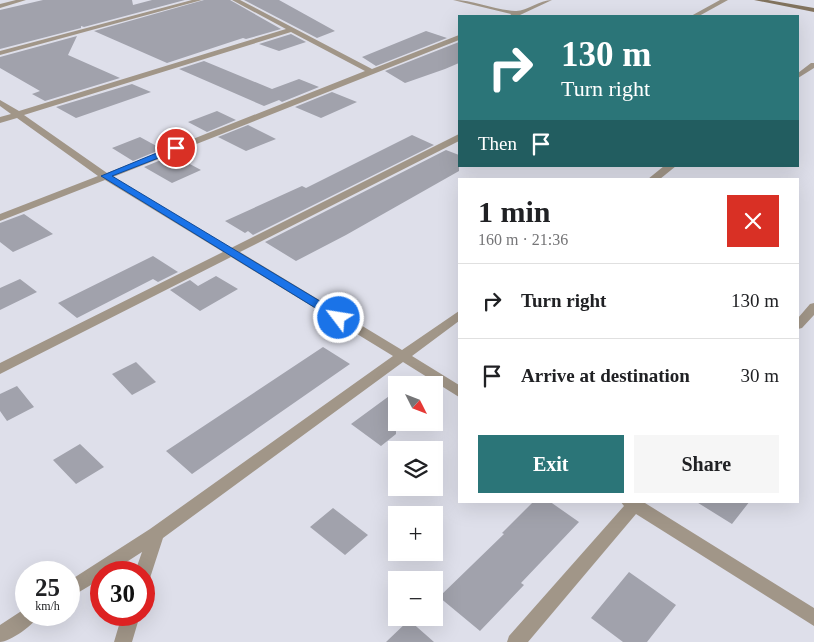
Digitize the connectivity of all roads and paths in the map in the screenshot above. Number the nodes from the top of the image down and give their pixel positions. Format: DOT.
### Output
graph roads {
  1 [pos="23,0"];
  2 [pos="199,0"];
  3 [pos="235,0"];
  4 [pos="456,0"];
  5 [pos="549,0"];
  6 [pos="724,0"];
  7 [pos="758,0"];
  8 [pos="0,6"];
  9 [pos="814,10"];
  10 [pos="515,15"];
  11 [pos="696,15"];
  12 [pos="290,30"];
  13 [pos="458,37"];
  14 [pos="0,53"];
  15 [pos="814,64"];
  16 [pos="370,71"];
  17 [pos="799,75"];
  18 [pos="0,102"];
  19 [pos="18,114"];
  20 [pos="0,120"];
  21 [pos="458,138"];
  22 [pos="670,167"];
  23 [pos="105,176"];
  24 [pos="654,178"];
  25 [pos="0,218"];
  26 [pos="230,252"];
  27 [pos="814,307"];
  28 [pos="458,316"];
  29 [pos="799,324"];
  30 [pos="401,355"];
  31 [pos="0,369"];
  32 [pos="458,391"];
  33 [pos="632,503"];
  34 [pos="635,503"];
  35 [pos="156,534"];
  36 [pos="148,561"];
  37 [pos="80,583"];
  38 [pos="814,618"];
  39 [pos="15,625"];
  40 [pos="128,626"];
  41 [pos="0,635"];
  42 [pos="123,642"];
  43 [pos="516,642"];
  1 -- 8 [label="street"];
  2 -- 14 [label="street"];
  3 -- 12 [label="street"];
  4 -- 10 [label="street"];
  5 -- 10 [label="street"];
  6 -- 11 [label="street"];
  7 -- 9 [label="street"];
  12 -- 16 [label="street"];
  12 -- 19 [label="street"];
  13 -- 16 [label="street"];
  15 -- 17 [label="street"];
  16 -- 23 [label="street"];
  18 -- 19 [label="street"];
  19 -- 20 [label="street"];
  19 -- 23 [label="street"];
  21 -- 26 [label="street"];
  22 -- 24 [label="street"];
  23 -- 25 [label="street"];
  23 -- 26 [label="street"];
  26 -- 30 [label="street"];
  26 -- 31 [label="street"];
  27 -- 29 [label="street"];
  28 -- 30 [label="street"];
  30 -- 32 [label="street"];
  30 -- 35 [label="street"];
  33 -- 43 [label="street"];
  34 -- 38 [label="street"];
  35 -- 36 [label="street"];
  35 -- 37 [label="street"];
  39 -- 41 [label="street"];
  40 -- 42 [label="street"];
}
